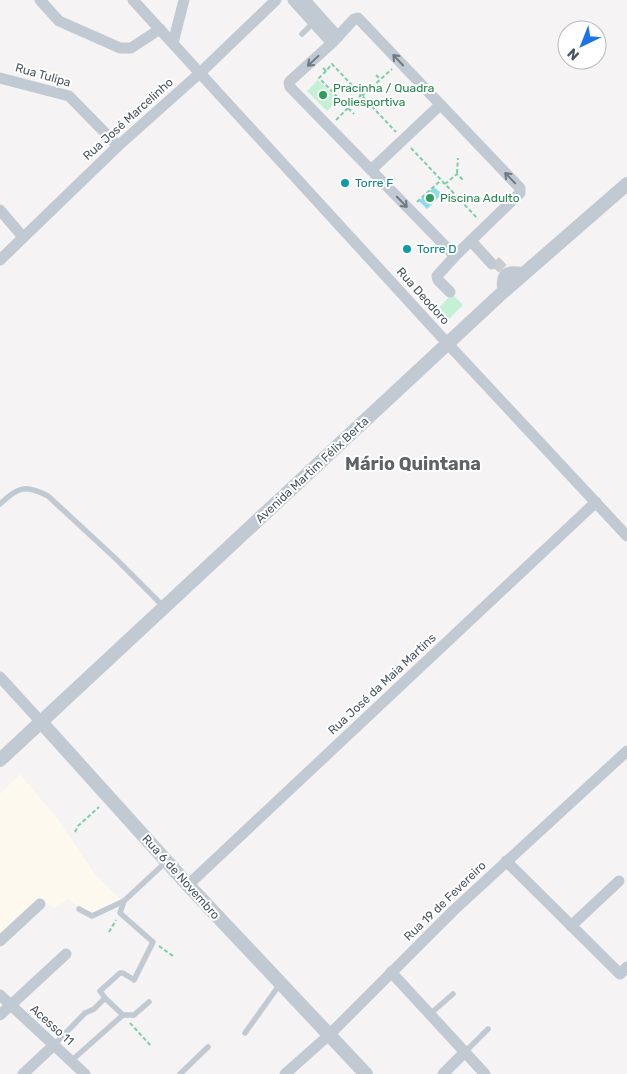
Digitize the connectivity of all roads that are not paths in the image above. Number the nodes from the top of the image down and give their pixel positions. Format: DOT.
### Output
graph roads {
  1 [pos="40,0"];
  2 [pos="133,0"];
  3 [pos="184,0"];
  4 [pos="276,0"];
  5 [pos="293,0"];
  6 [pos="304,0"];
  7 [pos="316,20"];
  8 [pos="160,29"];
  9 [pos="302,34"];
  10 [pos="335,40"];
  11 [pos="173,43"];
  12 [pos="201,72"];
  13 [pos="0,78"];
  14 [pos="440,105"];
  15 [pos="118,146"];
  16 [pos="371,170"];
  17 [pos="627,184"];
  18 [pos="0,210"];
  19 [pos="23,237"];
  20 [pos="472,240"];
  21 [pos="455,256"];
  22 [pos="0,260"];
  23 [pos="500,269"];
  24 [pos="524,273"];
  25 [pos="450,292"];
  26 [pos="503,292"];
  27 [pos="448,344"];
  28 [pos="596,502"];
  29 [pos="0,504"];
  30 [pos="627,536"];
  31 [pos="164,607"];
  32 [pos="0,677"];
  33 [pos="41,722"];
  34 [pos="627,751"];
  35 [pos="0,760"];
  36 [pos="167,861"];
  37 [pos="506,861"];
  38 [pos="619,881"];
  39 [pos="188,885"];
  40 [pos="124,902"];
  41 [pos="40,904"];
  42 [pos="80,909"];
  43 [pos="571,926"];
  44 [pos="0,941"];
  45 [pos="66,954"];
  46 [pos="623,971"];
  47 [pos="391,972"];
  48 [pos="280,984"];
  49 [pos="453,994"];
  50 [pos="0,995"];
  51 [pos="105,998"];
  52 [pos="149,1002"];
  53 [pos="10,1006"];
  54 [pos="430,1014"];
  55 [pos="0,1015"];
  56 [pos="123,1015"];
  57 [pos="488,1029"];
  58 [pos="245,1033"];
  59 [pos="328,1035"];
  60 [pos="54,1045"];
  61 [pos="208,1047"];
  62 [pos="465,1052"];
  63 [pos="71,1061"];
  64 [pos="23,1074"];
  65 [pos="85,1074"];
  66 [pos="180,1074"];
  67 [pos="285,1074"];
  68 [pos="366,1074"];
  69 [pos="442,1074"];
  70 [pos="485,1074"];
  1 -- 8 [label="street"];
  2 -- 8 [label="street, Rua Deodoro"];
  3 -- 11 [label="street"];
  4 -- 12 [label="street, Rua José Marcelinho"];
  5 -- 7 [label="street"];
  6 -- 7 [label="street"];
  7 -- 9 [label="lane"];
  7 -- 10 [label="street"];
  8 -- 11 [label="street, Rua Deodoro"];
  14 -- 10 [label="street, one-way"];
  10 -- 16 [label="street, one-way"];
  11 -- 12 [label="street, Rua Deodoro"];
  12 -- 15 [label="street, Rua José Marcelinho"];
  12 -- 27 [label="street, Rua Deodoro"];
  13 -- 15 [label="street, Rua Tulipa"];
  14 -- 16 [label="street"];
  20 -- 14 [label="street, one-way"];
  15 -- 19 [label="street, Rua José Marcelinho"];
  16 -- 21 [label="street, one-way"];
  17 -- 24 [label="street, Avenida Martim Félix Berta"];
  18 -- 19 [label="street"];
  19 -- 22 [label="street, Rua José Marcelinho"];
  20 -- 21 [label="street"];
  20 -- 23 [label="street"];
  21 -- 25 [label="street"];
  23 -- 24 [label="street"];
  23 -- 26 [label="street"];
  24 -- 26 [label="street, Avenida Martim Félix Berta"];
  26 -- 27 [label="street, Avenida Martim Félix Berta"];
  27 -- 28 [label="street, Rua Deodoro"];
  27 -- 31 [label="street, Avenida Martim Félix Berta"];
  28 -- 30 [label="street, Rua Deodoro"];
  28 -- 39 [label="street, Rua José da Maia Martins"];
  29 -- 31 [label="lane"];
  31 -- 33 [label="street, Avenida Martim Félix Berta"];
  32 -- 33 [label="street, Rua 6 de Novembro"];
  33 -- 35 [label="street, Avenida Martim Félix Berta"];
  33 -- 36 [label="street, Rua 6 de Novembro"];
  34 -- 37 [label="street, Rua 19 de Fevereiro"];
  36 -- 39 [label="street, Rua 6 de Novembro"];
  36 -- 40 [label="lane"];
  37 -- 43 [label="street"];
  37 -- 47 [label="street, Rua 19 de Fevereiro"];
  38 -- 43 [label="street"];
  39 -- 48 [label="street, Rua 6 de Novembro"];
  40 -- 42 [label="lane"];
  40 -- 51 [label="lane"];
  41 -- 44 [label="street"];
  43 -- 46 [label="street"];
  45 -- 53 [label="street"];
  47 -- 54 [label="street"];
  47 -- 59 [label="street, Rua 19 de Fevereiro"];
  48 -- 58 [label="lane"];
  48 -- 59 [label="street, Rua 6 de Novembro"];
  49 -- 54 [label="lane"];
  50 -- 53 [label="street, Acesso 11"];
  51 -- 56 [label="lane"];
  51 -- 60 [label="lane"];
  52 -- 56 [label="lane"];
  53 -- 55 [label="street"];
  53 -- 60 [label="street, Acesso 11"];
  54 -- 62 [label="street"];
  56 -- 63 [label="lane"];
  57 -- 62 [label="lane"];
  59 -- 67 [label="street, Rua 19 de Fevereiro"];
  59 -- 68 [label="street, Rua 6 de Novembro"];
  60 -- 63 [label="street, Acesso 11"];
  60 -- 64 [label="street"];
  61 -- 66 [label="lane"];
  62 -- 69 [label="street"];
  62 -- 70 [label="street"];
  63 -- 65 [label="street, Acesso 11"];
}
